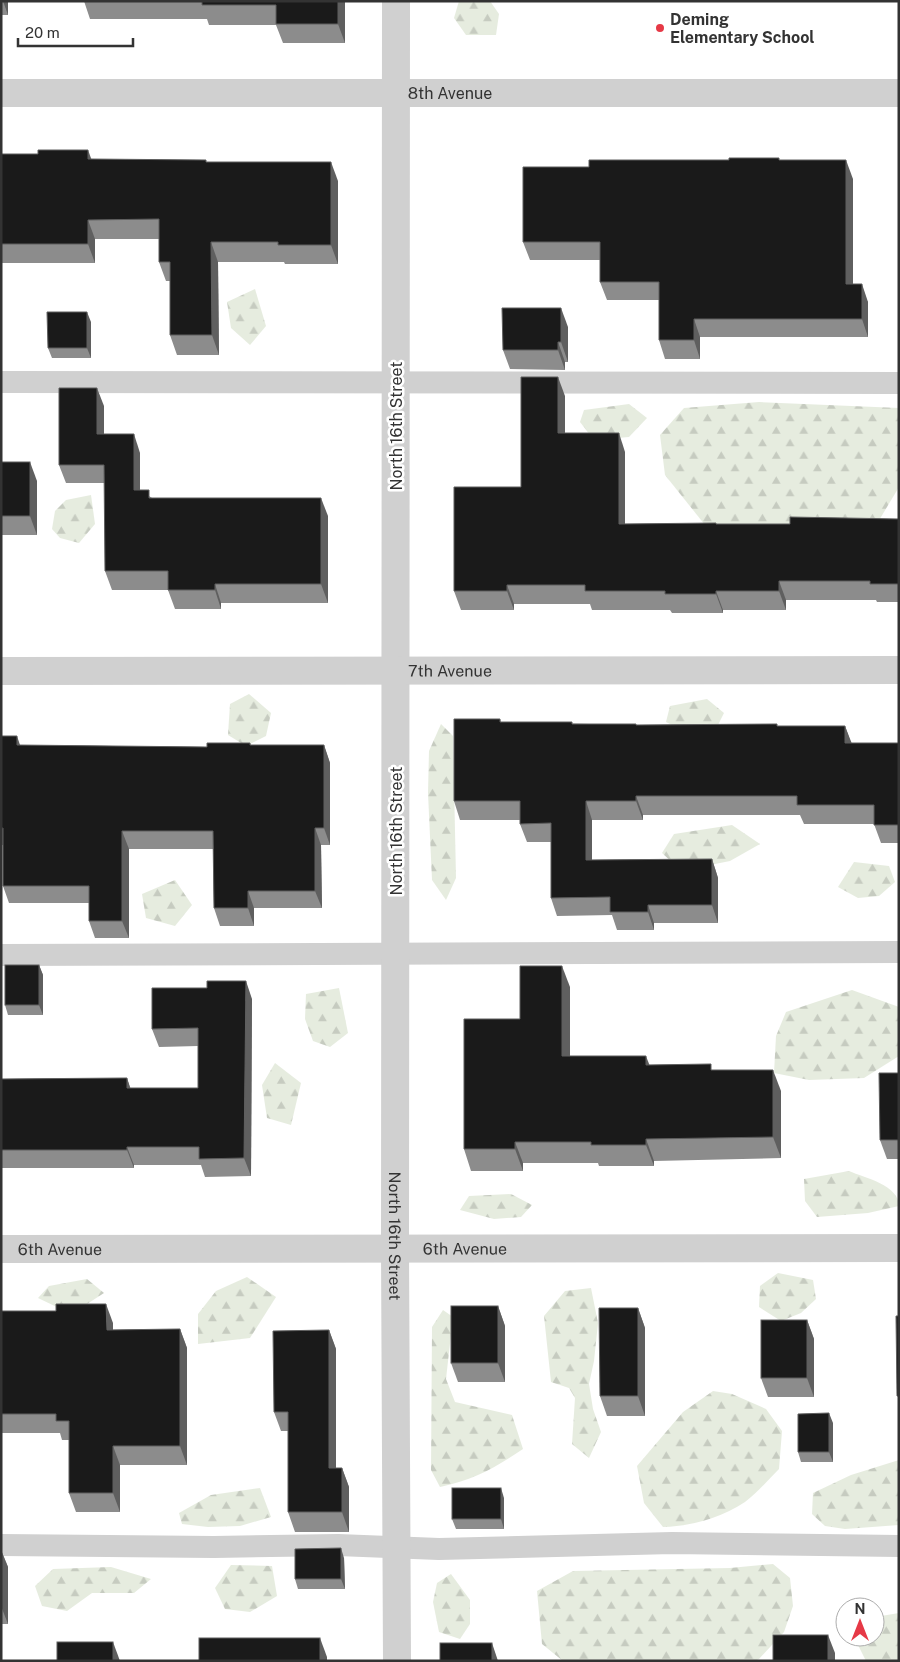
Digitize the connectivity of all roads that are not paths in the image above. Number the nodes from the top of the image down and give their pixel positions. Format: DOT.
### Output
graph roads {
  1 [pos="396,1"];
  2 [pos="1,92"];
  3 [pos="396,93"];
  4 [pos="899,93"];
  5 [pos="396,381"];
  6 [pos="1,382"];
  7 [pos="899,383"];
  8 [pos="396,670"];
  9 [pos="899,670"];
  10 [pos="1,671"];
  11 [pos="899,952"];
  12 [pos="396,954"];
  13 [pos="1,955"];
  14 [pos="395,1248"];
  15 [pos="899,1248"];
  16 [pos="1,1249"];
  17 [pos="1,1545"];
  18 [pos="899,1546"];
  19 [pos="397,1548"];
  20 [pos="397,1661"];
  1 -- 3 [label="street, North 16th Street"];
  2 -- 3 [label="street, 8th Avenue"];
  3 -- 4 [label="street, 8th Avenue"];
  3 -- 5 [label="street, North 16th Street"];
  5 -- 6 [label="lane"];
  5 -- 7 [label="lane"];
  5 -- 8 [label="street, North 16th Street"];
  8 -- 9 [label="street, 7th Avenue"];
  8 -- 10 [label="street, 7th Avenue"];
  8 -- 12 [label="street, North 16th Street"];
  11 -- 12 [label="lane"];
  12 -- 13 [label="lane"];
  12 -- 14 [label="street, North 16th Street"];
  14 -- 15 [label="street, 6th Avenue"];
  14 -- 16 [label="street, 6th Avenue"];
  14 -- 19 [label="street, North 16th Street"];
  17 -- 19 [label="lane"];
  18 -- 19 [label="lane"];
  19 -- 20 [label="street, North 16th Street"];
}
